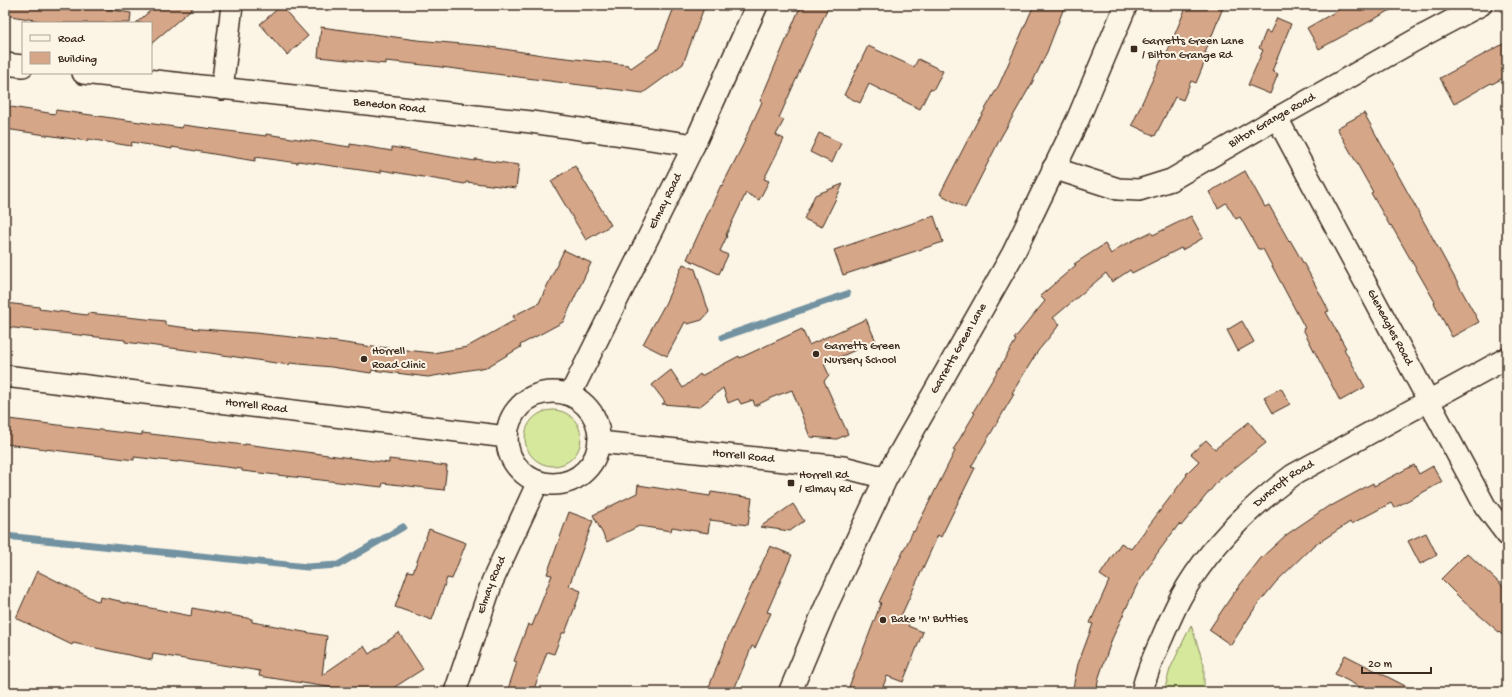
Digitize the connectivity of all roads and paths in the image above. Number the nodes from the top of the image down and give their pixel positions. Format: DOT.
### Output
graph roads {
  1 [pos="232,5"];
  2 [pos="757,5"];
  3 [pos="1126,5"];
  4 [pos="1481,5"];
  5 [pos="5,64"];
  6 [pos="22,66"];
  7 [pos="92,74"];
  8 [pos="222,89"];
  9 [pos="1277,118"];
  10 [pos="694,145"];
  11 [pos="1053,168"];
  12 [pos="1507,358"];
  13 [pos="5,376"];
  14 [pos="570,395"];
  15 [pos="1429,401"];
  16 [pos="507,437"];
  17 [pos="599,442"];
  18 [pos="886,478"];
  19 [pos="538,482"];
  20 [pos="1507,535"];
  21 [pos="455,692"];
  22 [pos="790,692"];
  23 [pos="1142,692"];
  1 -- 8 [label="street"];
  2 -- 10 [label="street, Elmay Road"];
  3 -- 11 [label="street, Garretts Green Lane"];
  4 -- 9 [label="street, Bilton Grange Road"];
  5 -- 6 [label="street"];
  7 -- 8 [label="street, Benedon Road"];
  8 -- 10 [label="street, Benedon Road"];
  9 -- 11 [label="street, Bilton Grange Road"];
  9 -- 15 [label="street, Gleneagles Road"];
  10 -- 14 [label="street, Elmay Road"];
  11 -- 18 [label="street, Garretts Green Lane"];
  12 -- 15 [label="street, Duncroft Road"];
  13 -- 16 [label="street, Horrell Road"];
  14 -- 16 [label="street"];
  14 -- 17 [label="street"];
  15 -- 20 [label="street, Gleneagles Road"];
  15 -- 23 [label="street, Duncroft Road"];
  16 -- 19 [label="street"];
  17 -- 18 [label="street, Horrell Road"];
  17 -- 19 [label="street"];
  18 -- 22 [label="street, Garretts Green Lane"];
  19 -- 21 [label="street, Elmay Road"];
}
